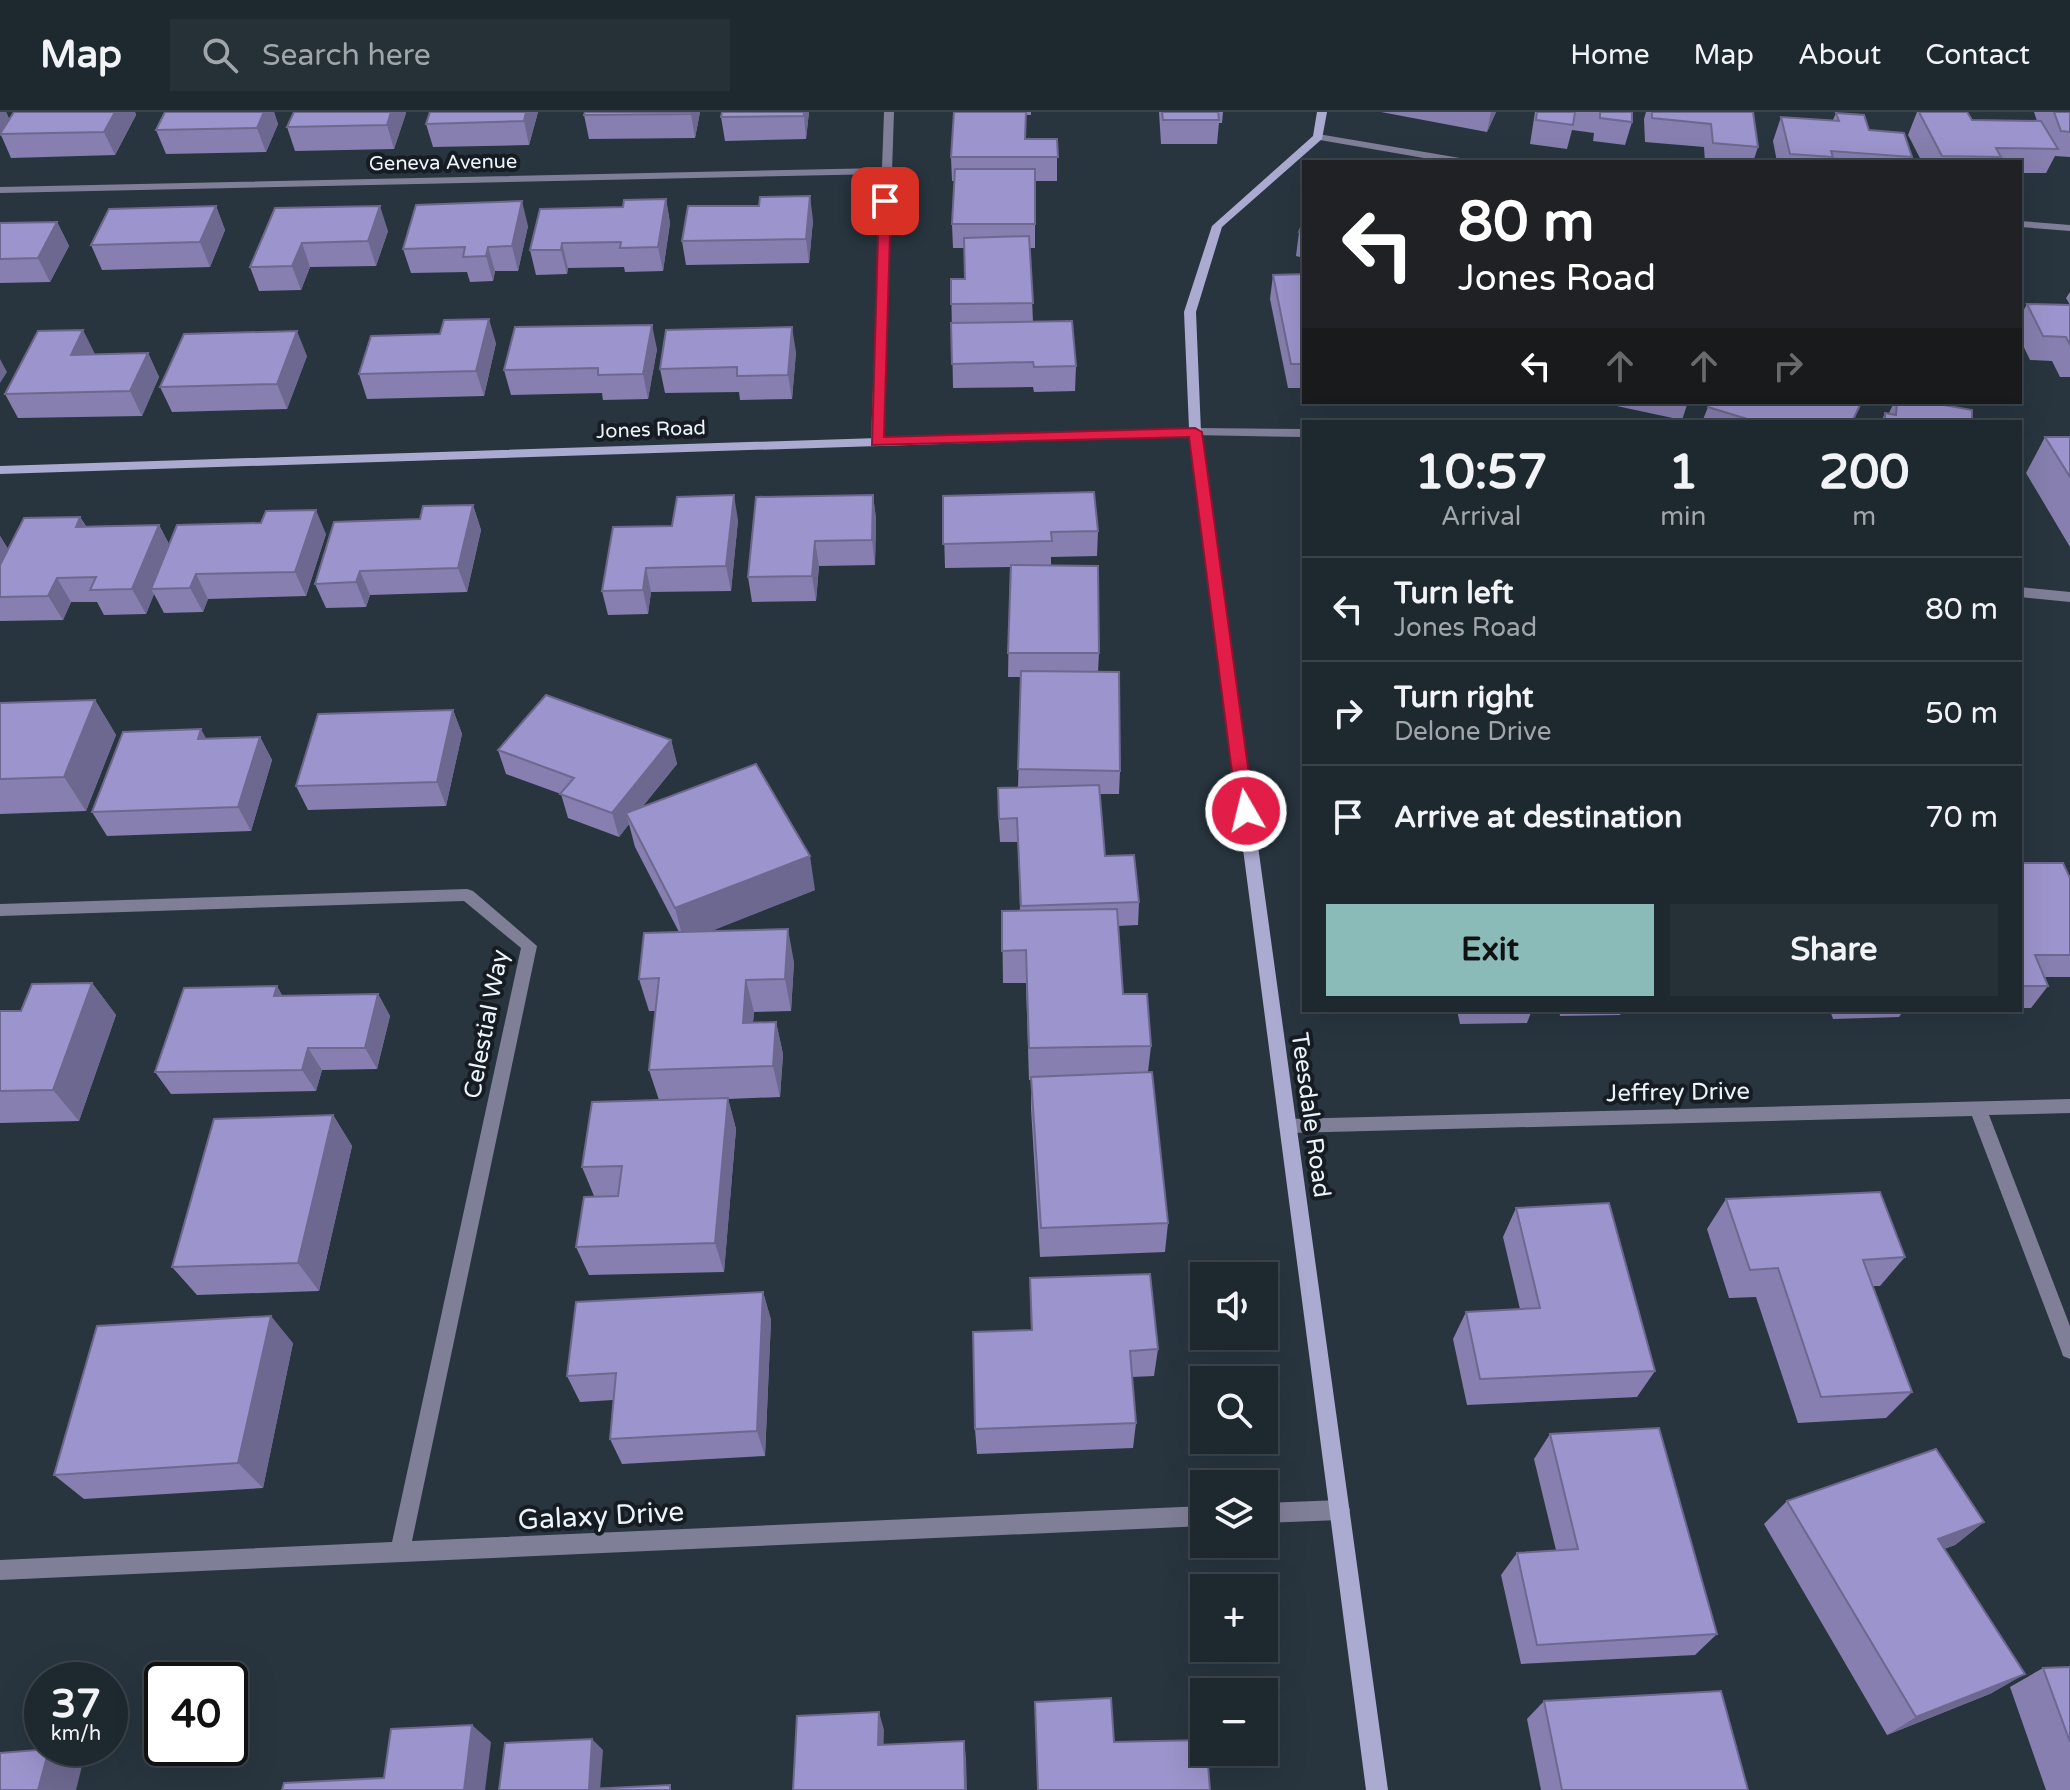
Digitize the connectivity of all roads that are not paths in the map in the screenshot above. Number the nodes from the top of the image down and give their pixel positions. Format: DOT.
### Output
graph roads {
  1 [pos="889,112"];
  2 [pos="1322,112"];
  3 [pos="1318,137"];
  4 [pos="1454,160"];
  5 [pos="886,171"];
  6 [pos="0,190"];
  7 [pos="2022,224"];
  8 [pos="2070,228"];
  9 [pos="1195,432"];
  10 [pos="1302,433"];
  11 [pos="877,441"];
  12 [pos="0,470"];
  13 [pos="2022,592"];
  14 [pos="2070,597"];
  15 [pos="0,910"];
  16 [pos="2070,1106"];
  17 [pos="1978,1109"];
  18 [pos="1288,1126"];
  19 [pos="2070,1350"];
  20 [pos="1340,1510"];
  21 [pos="1278,1512"];
  22 [pos="1190,1517"];
  23 [pos="400,1552"];
  24 [pos="0,1570"];
  25 [pos="1377,1790"];
  1 -- 5 [label="street"];
  2 -- 3 [label="street"];
  3 -- 4 [label="street"];
  3 -- 9 [label="street, Teesdale Road"];
  5 -- 6 [label="street, Geneva Avenue"];
  5 -- 11 [label="street"];
  7 -- 8 [label="street"];
  9 -- 10 [label="street, Jones Road"];
  9 -- 11 [label="street, Jones Road"];
  9 -- 18 [label="street, Teesdale Road"];
  11 -- 12 [label="street, Jones Road"];
  13 -- 14 [label="street"];
  15 -- 23 [label="street, Celestial Way"];
  16 -- 17 [label="street, Jeffrey Drive"];
  17 -- 18 [label="street, Jeffrey Drive"];
  17 -- 19 [label="street"];
  18 -- 20 [label="street, Teesdale Road"];
  20 -- 21 [label="street"];
  20 -- 25 [label="street, Teesdale Road"];
  22 -- 23 [label="street, Galaxy Drive"];
  23 -- 24 [label="street, Galaxy Drive"];
}
